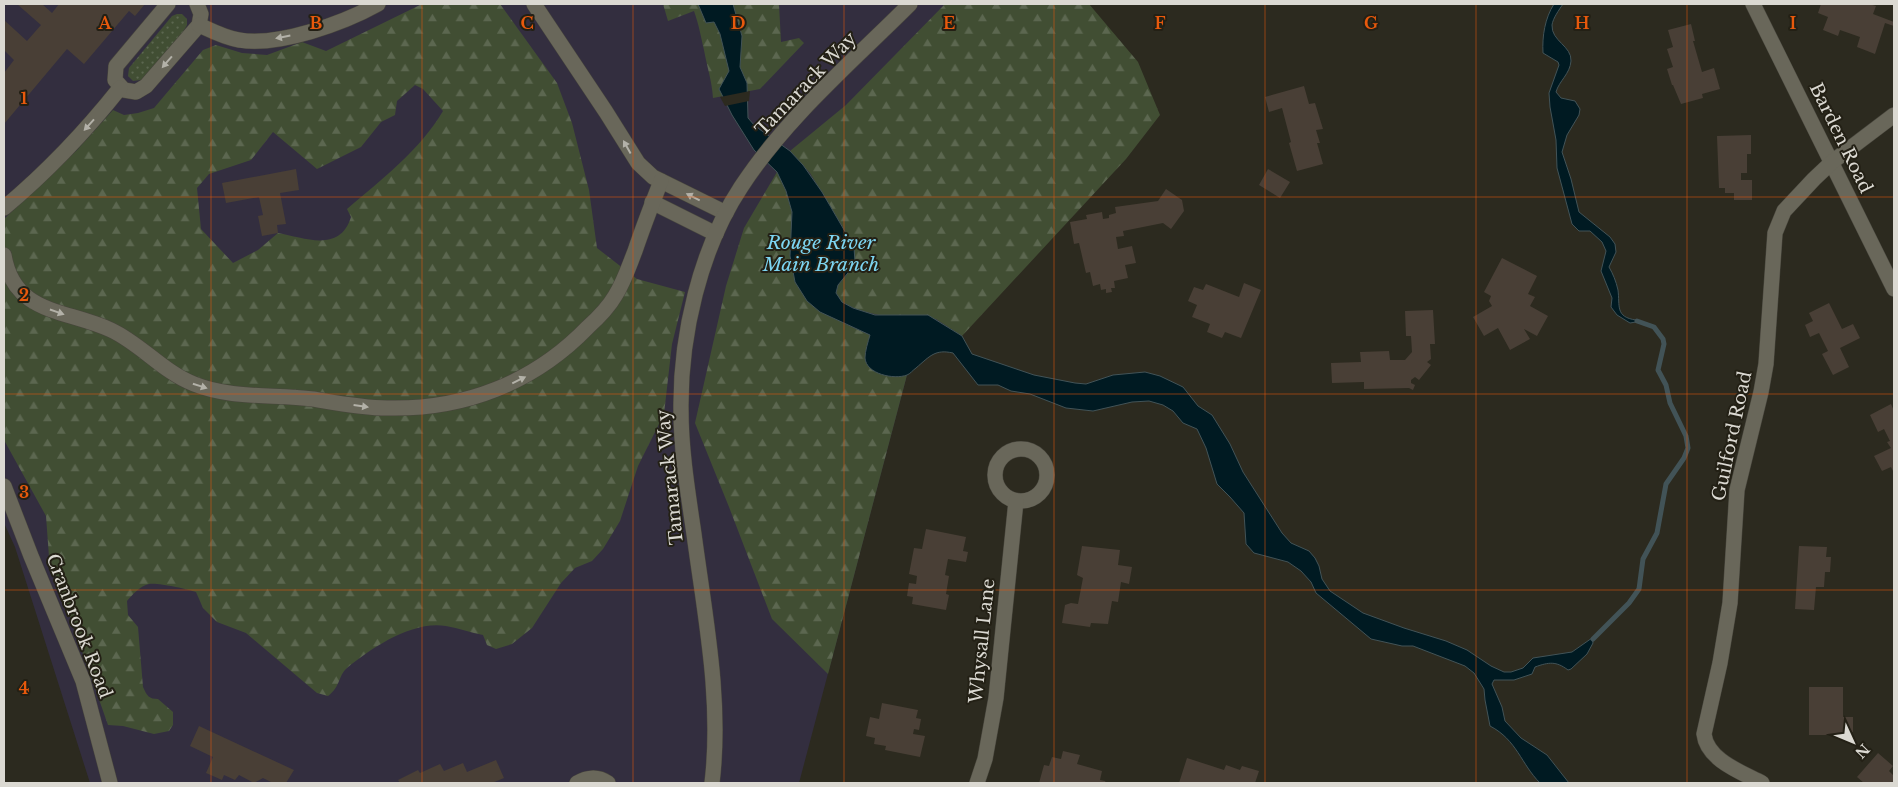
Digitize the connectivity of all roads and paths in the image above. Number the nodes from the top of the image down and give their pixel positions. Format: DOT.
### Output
graph roads {
  1 [pos="168,4"];
  2 [pos="197,4"];
  3 [pos="378,4"];
  4 [pos="534,4"];
  5 [pos="910,4"];
  6 [pos="1753,4"];
  7 [pos="199,25"];
  8 [pos="120,88"];
  9 [pos="1894,115"];
  10 [pos="1832,162"];
  11 [pos="661,181"];
  12 [pos="652,202"];
  13 [pos="4,208"];
  14 [pos="726,213"];
  15 [pos="716,234"];
  16 [pos="4,255"];
  17 [pos="1894,289"];
  18 [pos="4,486"];
  19 [pos="1016,501"];
  20 [pos="110,783"];
  21 [pos="578,783"];
  22 [pos="608,783"];
  23 [pos="712,783"];
  24 [pos="977,783"];
  25 [pos="1762,783"];
  1 -- 8 [label="street"];
  2 -- 7 [label="street"];
  3 -- 7 [label="street, one-way"];
  11 -- 4 [label="street, one-way"];
  5 -- 14 [label="street, Tamarack Way"];
  6 -- 10 [label="street, Barden Road"];
  7 -- 8 [label="street, one-way"];
  8 -- 13 [label="street, one-way"];
  9 -- 10 [label="street, Guilford Road"];
  10 -- 17 [label="street, Barden Road"];
  10 -- 25 [label="street, Guilford Road"];
  11 -- 12 [label="street"];
  14 -- 11 [label="street, one-way"];
  12 -- 15 [label="street"];
  16 -- 12 [label="street, one-way"];
  14 -- 15 [label="street, Tamarack Way"];
  15 -- 23 [label="street, Tamarack Way"];
  18 -- 20 [label="street, Cranbrook Road"];
  19 -- 24 [label="street, Whysall Lane"];
  21 -- 22 [label="street"];
}
